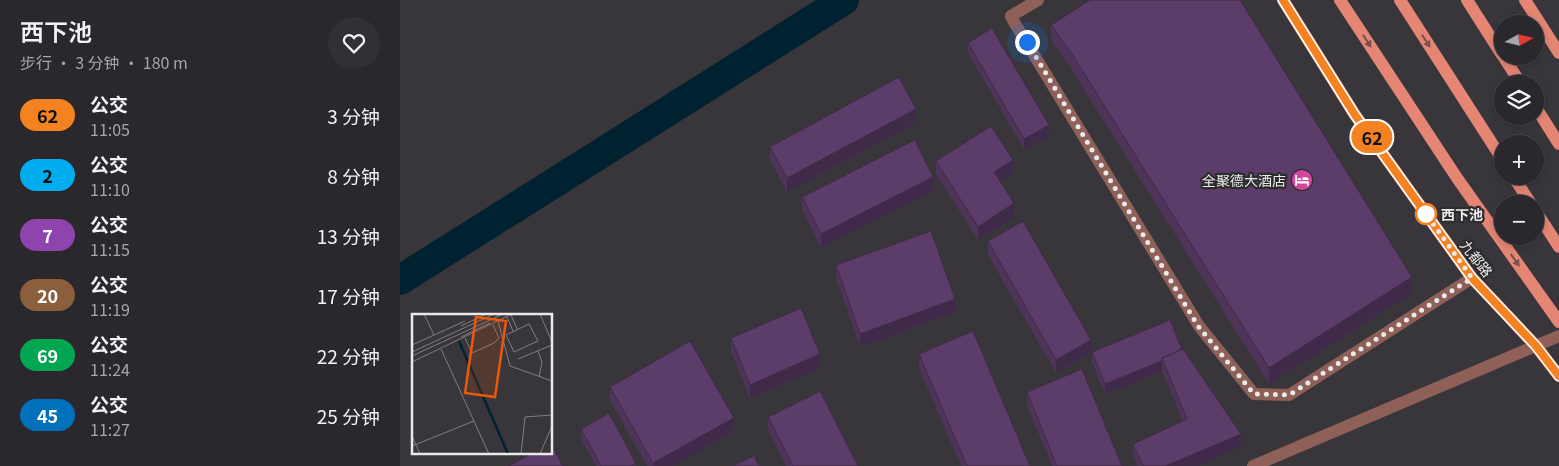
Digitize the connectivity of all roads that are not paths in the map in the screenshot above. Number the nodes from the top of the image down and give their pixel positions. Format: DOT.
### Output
graph roads {
  1 [pos="1038,0"];
  2 [pos="1283,0"];
  3 [pos="1340,0"];
  4 [pos="1400,0"];
  5 [pos="1467,0"];
  6 [pos="1525,0"];
  7 [pos="1494,42"];
  8 [pos="1559,53"];
  9 [pos="1544,120"];
  10 [pos="1559,144"];
  11 [pos="1494,147"];
  12 [pos="1544,224"];
  13 [pos="1559,247"];
  14 [pos="1472,278"];
  15 [pos="1559,322"];
  16 [pos="1559,336"];
  17 [pos="1536,346"];
  18 [pos="1559,376"];
  19 [pos="1253,466"];
  1 -- 14 [label="street"];
  2 -- 14 [label="main road, 九都路"];
  3 -- 15 [label="main road, one-way"];
  4 -- 11 [label="main road, one-way"];
  5 -- 7 [label="main road"];
  6 -- 8 [label="main road"];
  9 -- 10 [label="main road"];
  12 -- 13 [label="main road"];
  14 -- 17 [label="main road, 九都路"];
  16 -- 17 [label="street"];
  17 -- 18 [label="main road, 九都路"];
  17 -- 19 [label="street"];
}
